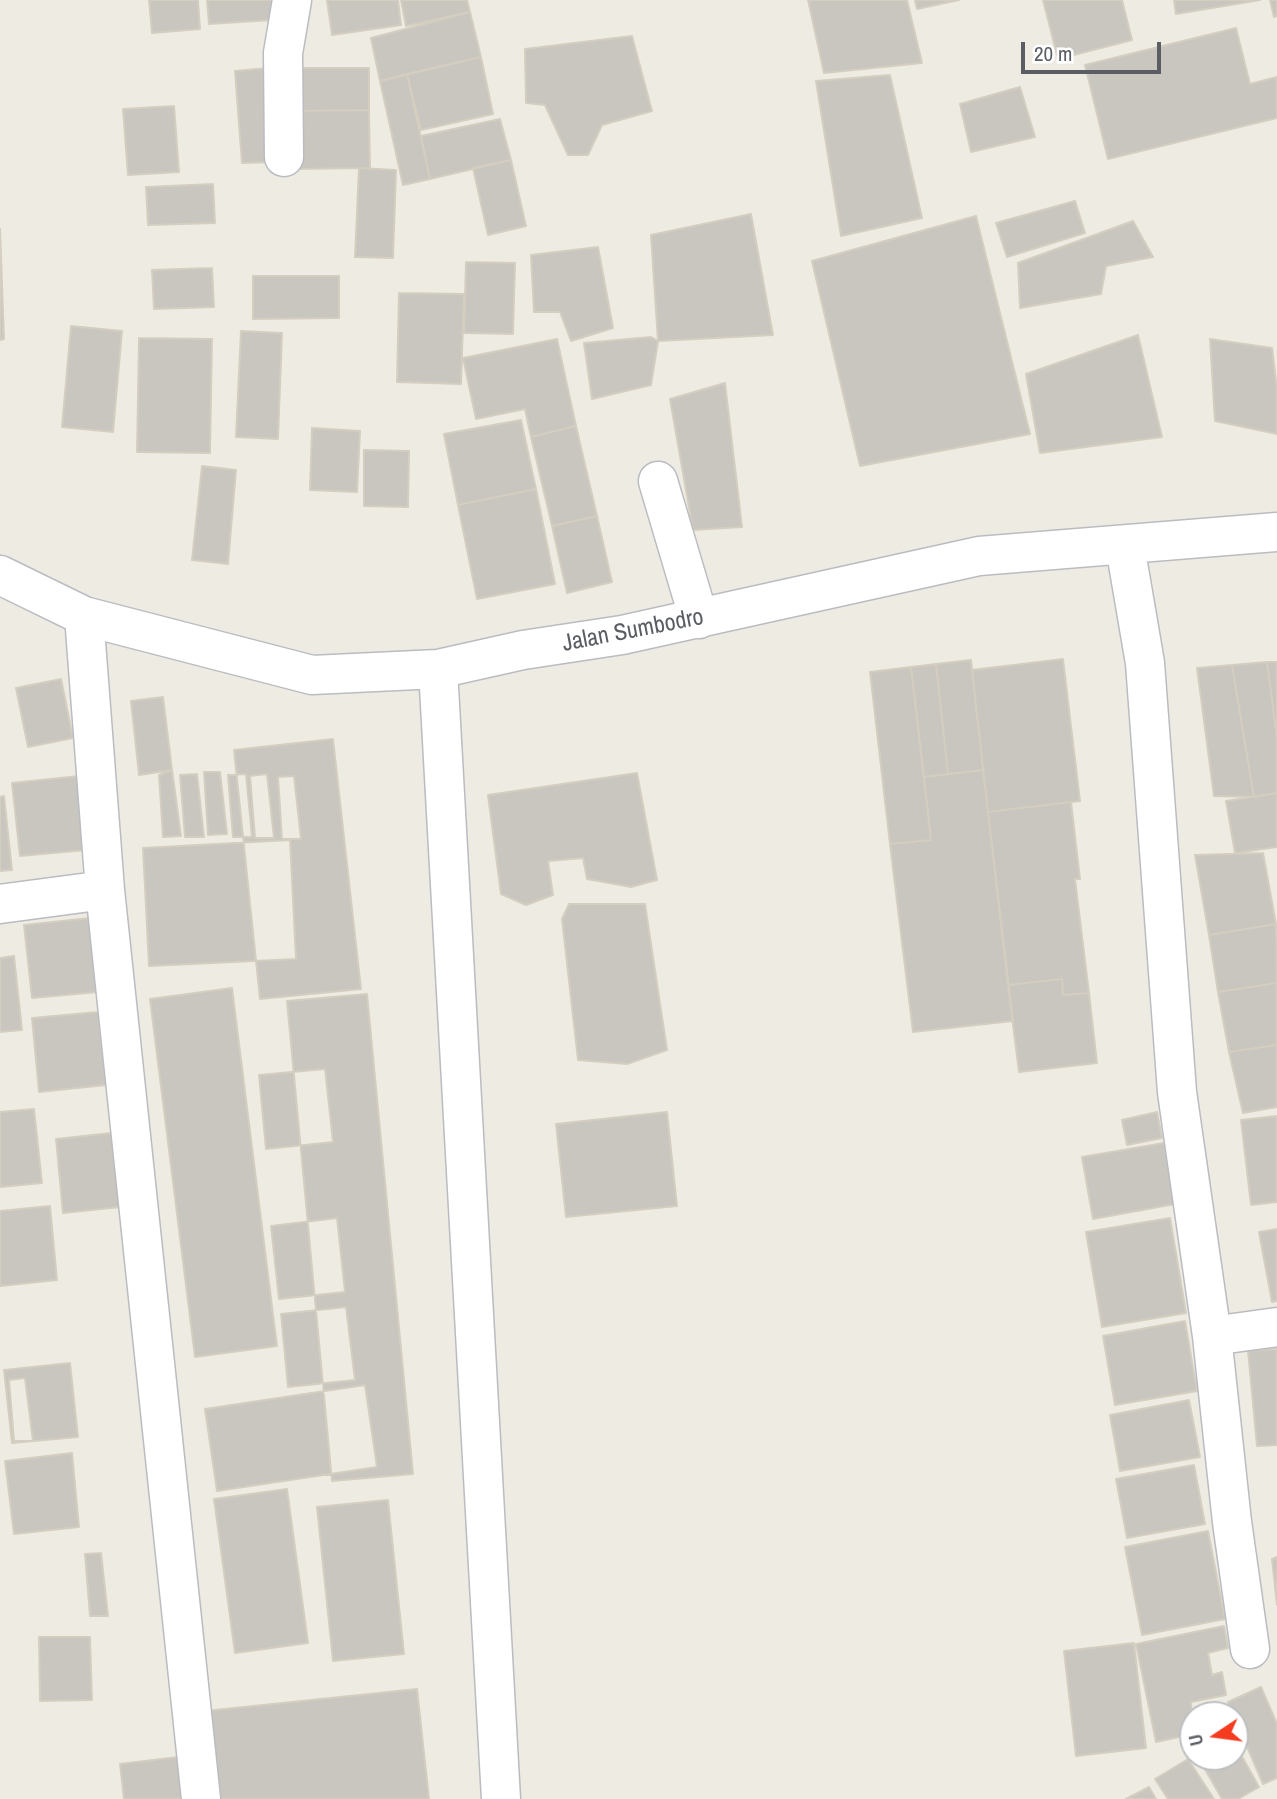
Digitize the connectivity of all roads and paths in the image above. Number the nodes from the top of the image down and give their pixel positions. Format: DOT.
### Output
graph roads {
  1 [pos="292,0"];
  2 [pos="285,157"];
  3 [pos="658,481"];
  4 [pos="1277,532"];
  5 [pos="1125,546"];
  6 [pos="0,575"];
  7 [pos="84,616"];
  8 [pos="699,619"];
  9 [pos="438,669"];
  10 [pos="105,890"];
  11 [pos="0,904"];
  12 [pos="1277,1327"];
  13 [pos="1212,1336"];
  14 [pos="1250,1649"];
  15 [pos="201,1799"];
  16 [pos="501,1799"];
  1 -- 2 [label="street"];
  3 -- 8 [label="street"];
  4 -- 5 [label="street, Jalan Sumbodro"];
  5 -- 8 [label="street, Jalan Sumbodro"];
  5 -- 13 [label="street"];
  6 -- 7 [label="street, Jalan Sumbodro"];
  7 -- 9 [label="street, Jalan Sumbodro"];
  7 -- 10 [label="street"];
  8 -- 9 [label="street, Jalan Sumbodro"];
  9 -- 16 [label="street"];
  10 -- 11 [label="street"];
  10 -- 15 [label="street"];
  12 -- 13 [label="street"];
  13 -- 14 [label="street"];
}
